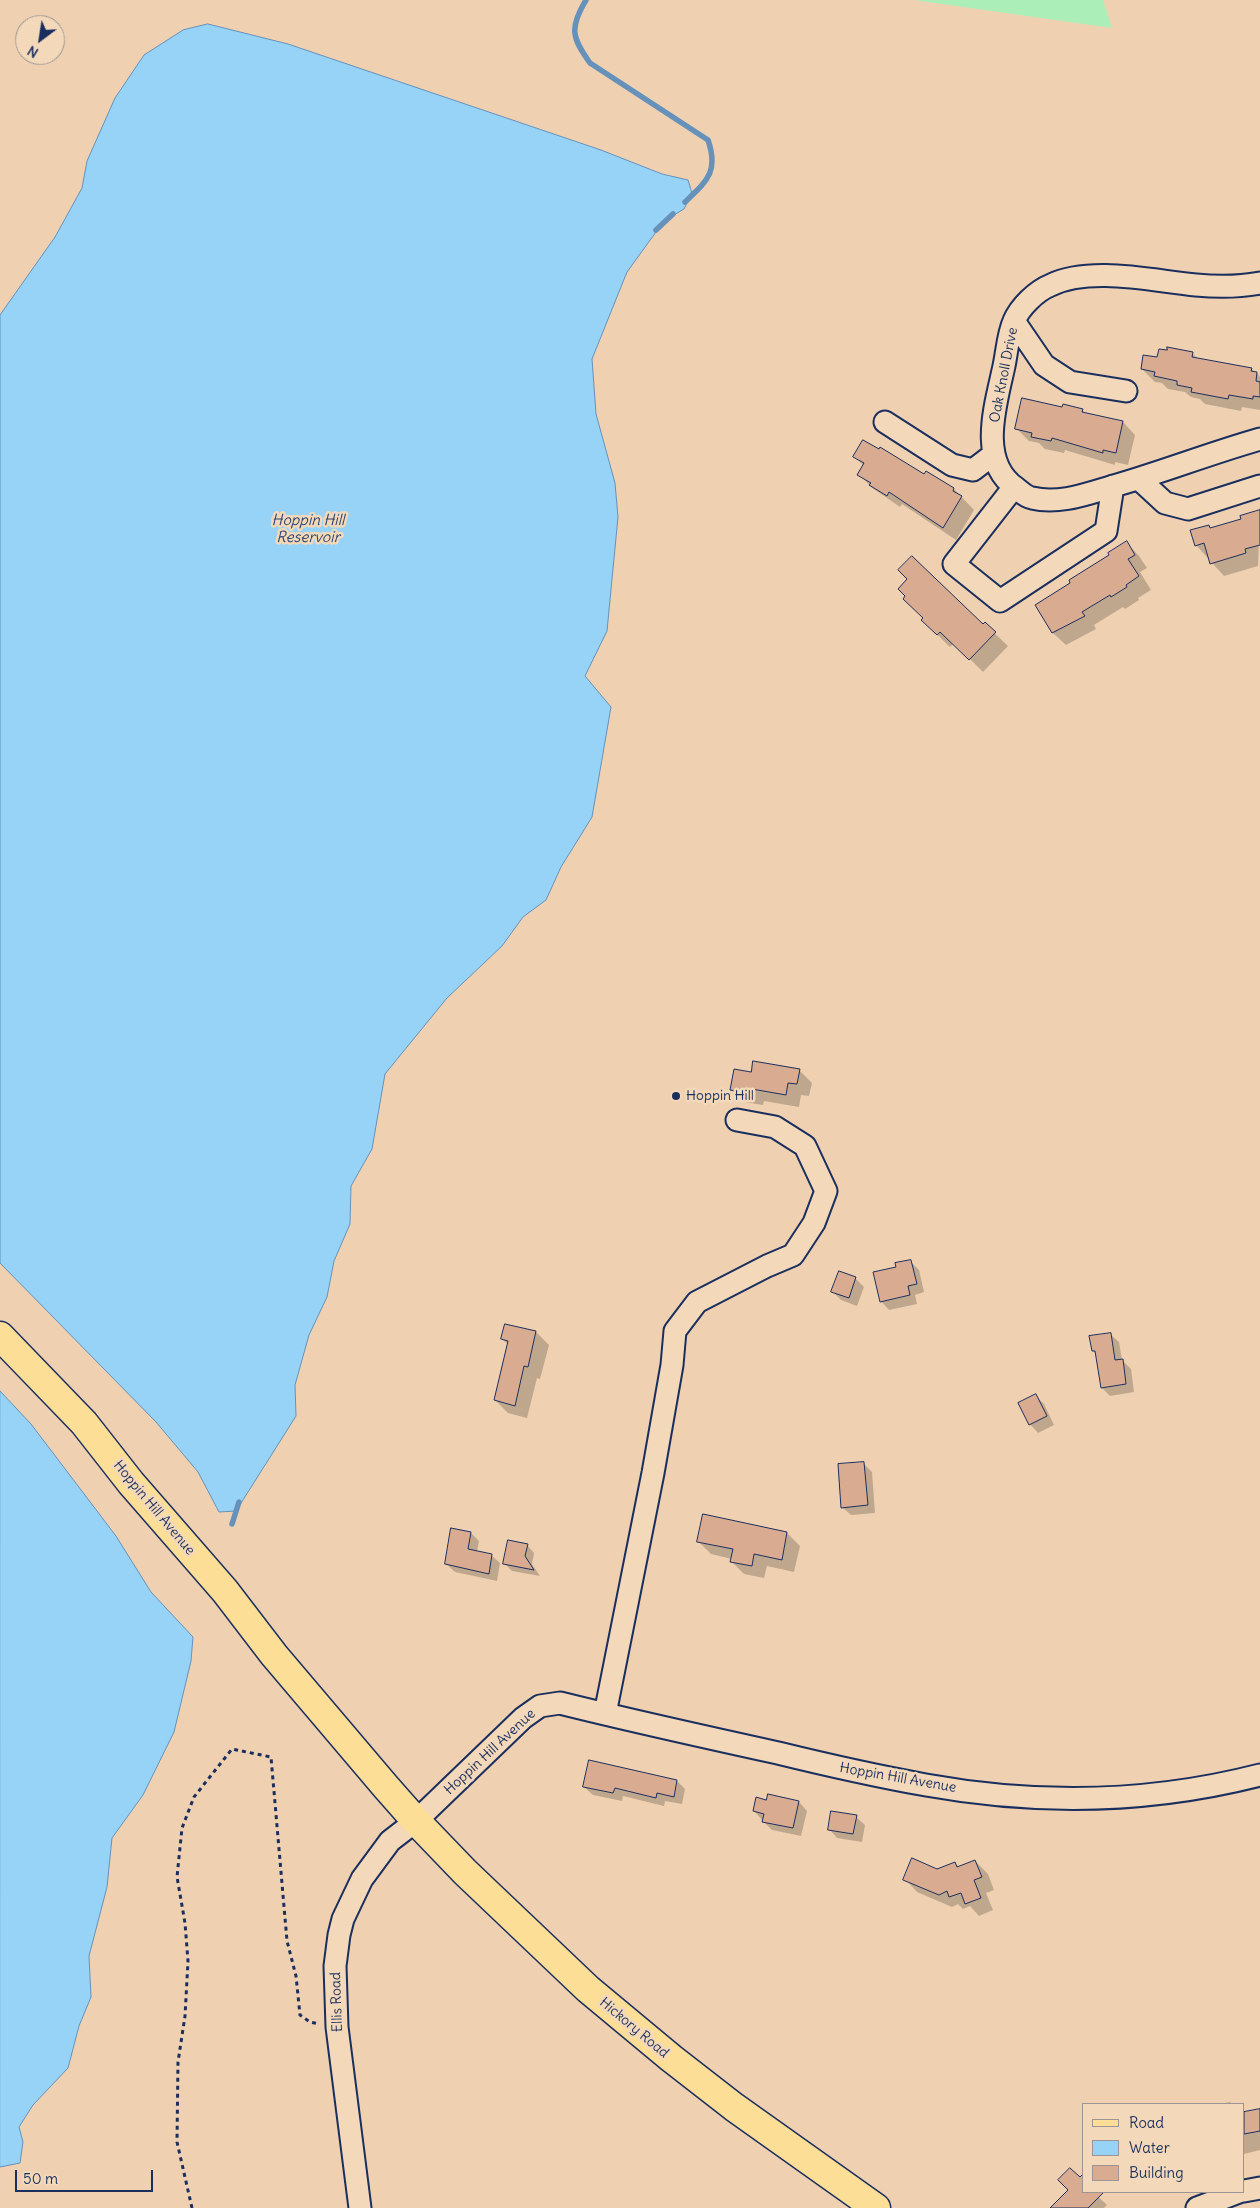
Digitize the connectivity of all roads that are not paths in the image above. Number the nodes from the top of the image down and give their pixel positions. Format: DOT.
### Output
graph roads {
  1 [pos="1260,283"];
  2 [pos="1014,321"];
  3 [pos="1126,391"];
  4 [pos="885,422"];
  5 [pos="1260,439"];
  6 [pos="994,454"];
  7 [pos="1139,479"];
  8 [pos="1112,486"];
  9 [pos="1260,486"];
  10 [pos="1014,487"];
  11 [pos="737,1120"];
  12 [pos="0,1336"];
  13 [pos="605,1714"];
  14 [pos="1260,1775"];
  15 [pos="416,1821"];
  16 [pos="1260,2188"];
  17 [pos="1245,2190"];
  18 [pos="1236,2193"];
  19 [pos="360,2208"];
  20 [pos="876,2208"];
  21 [pos="1197,2208"];
  1 -- 2 [label="street, Oak Knoll Drive"];
  2 -- 3 [label="street"];
  2 -- 6 [label="street, Oak Knoll Drive"];
  4 -- 6 [label="street"];
  5 -- 7 [label="street, Oak Knoll Drive"];
  6 -- 10 [label="street, Oak Knoll Drive"];
  7 -- 8 [label="street, Oak Knoll Drive"];
  7 -- 9 [label="street"];
  8 -- 10 [label="street, Oak Knoll Drive"];
  8 -- 10 [label="street"];
  11 -- 13 [label="street"];
  12 -- 15 [label="main road, Hoppin Hill Avenue"];
  13 -- 14 [label="street, Hoppin Hill Avenue"];
  13 -- 15 [label="street, Hoppin Hill Avenue"];
  15 -- 19 [label="street, Ellis Road"];
  15 -- 20 [label="main road, Hickory Road"];
  16 -- 17 [label="street"];
  18 -- 21 [label="street"];
}
